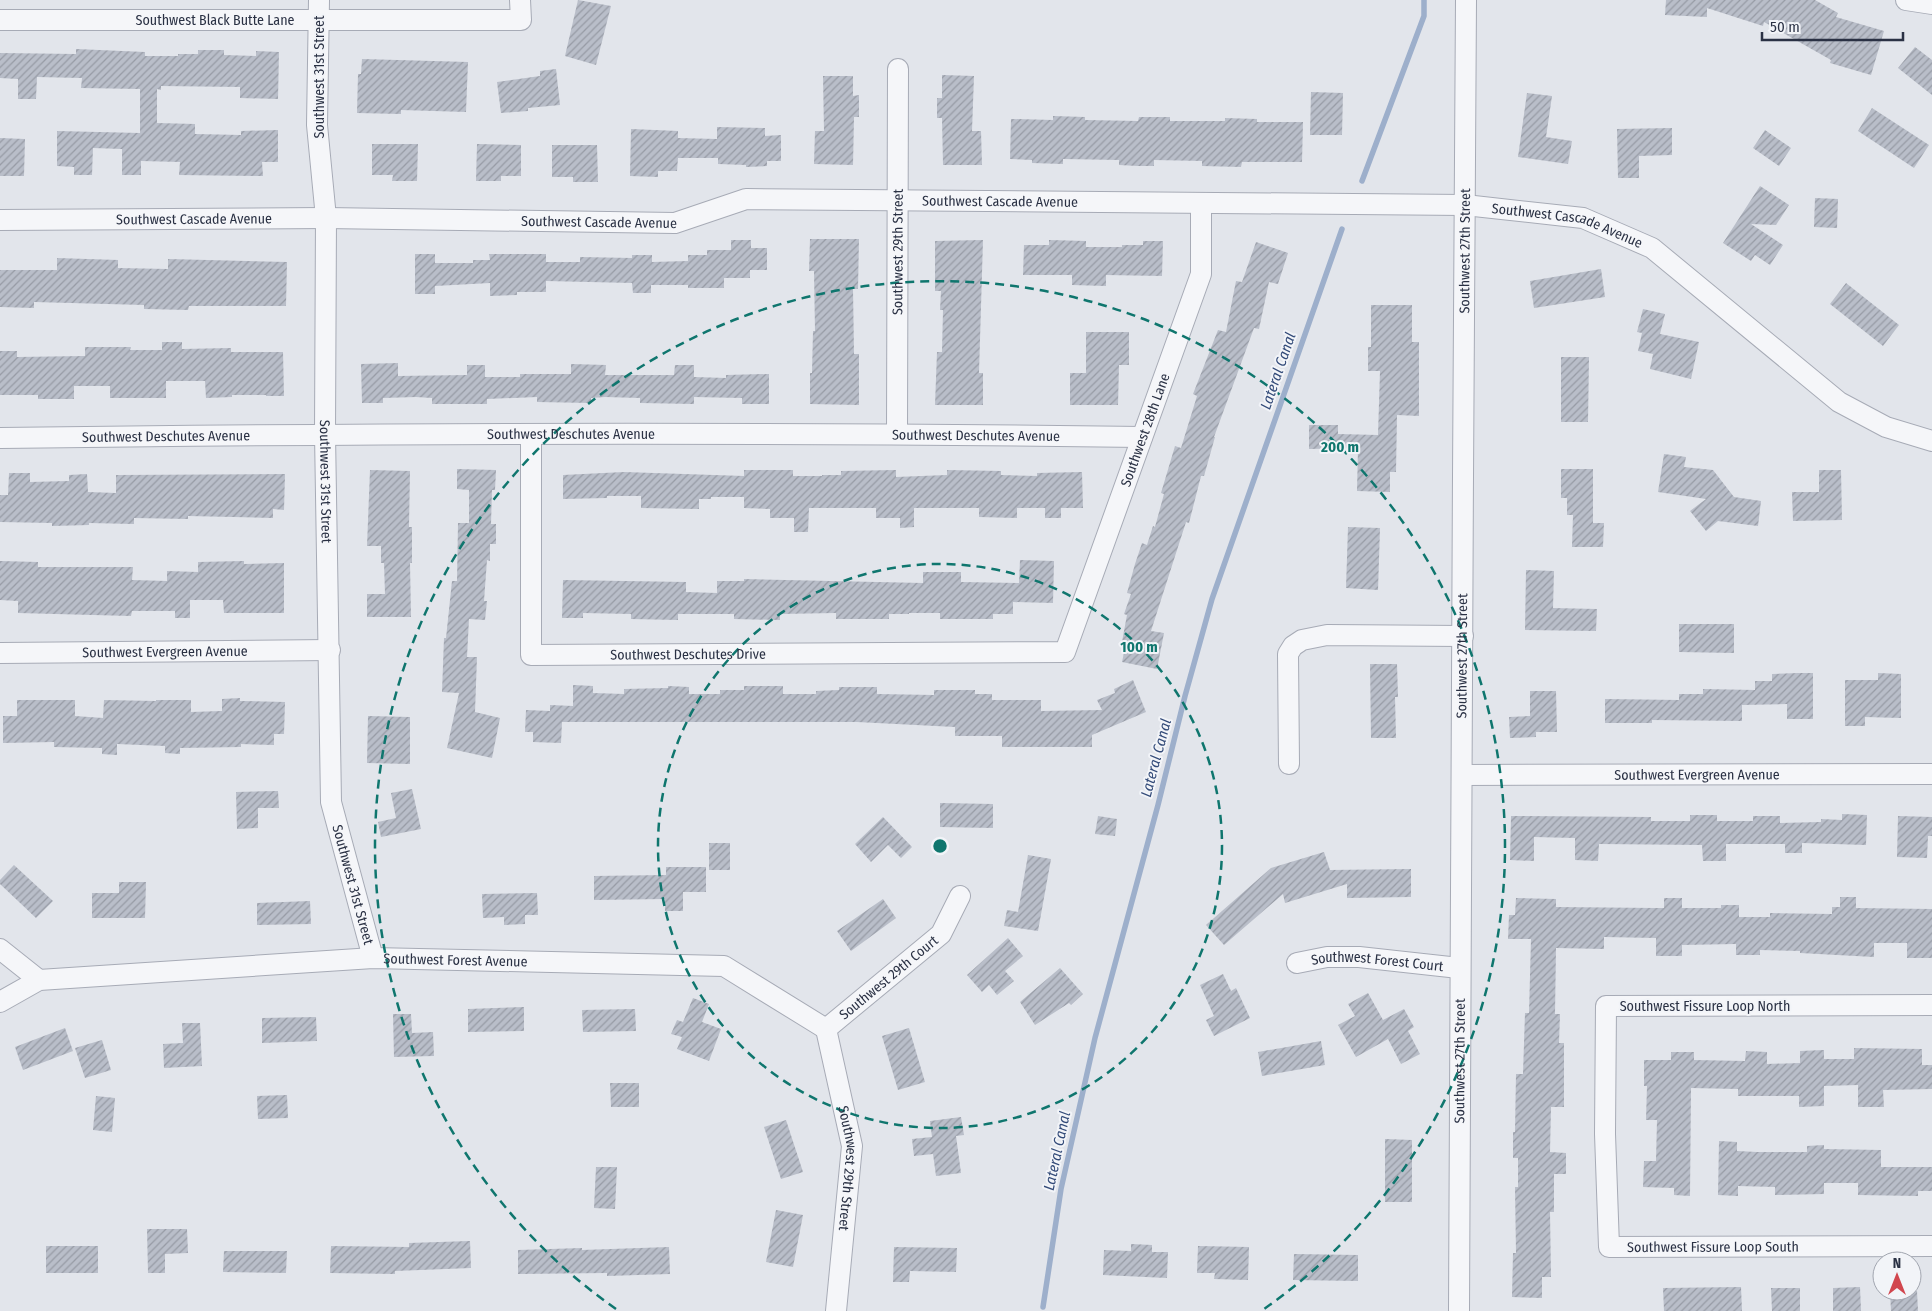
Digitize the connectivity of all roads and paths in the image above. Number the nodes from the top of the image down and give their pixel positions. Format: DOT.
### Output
graph roads {
  1 [pos="319,0"];
  2 [pos="520,0"];
  3 [pos="1466,0"];
  4 [pos="1906,0"];
  5 [pos="1932,4"];
  6 [pos="0,20"];
  7 [pos="319,20"];
  8 [pos="898,69"];
  9 [pos="897,201"];
  10 [pos="1201,203"];
  11 [pos="1465,205"];
  12 [pos="326,218"];
  13 [pos="0,220"];
  14 [pos="325,434"];
  15 [pos="531,434"];
  16 [pos="897,434"];
  17 [pos="1142,437"];
  18 [pos="0,438"];
  19 [pos="1932,441"];
  20 [pos="1463,636"];
  21 [pos="330,650"];
  22 [pos="1065,652"];
  23 [pos="0,653"];
  24 [pos="1289,764"];
  25 [pos="1932,774"];
  26 [pos="1462,775"];
  27 [pos="960,896"];
  28 [pos="0,949"];
  29 [pos="373,958"];
  30 [pos="1297,963"];
  31 [pos="1459,968"];
  32 [pos="39,980"];
  33 [pos="0,1002"];
  34 [pos="1932,1005"];
  35 [pos="826,1029"];
  36 [pos="1605,1134"];
  37 [pos="1932,1246"];
  38 [pos="836,1311"];
  39 [pos="1459,1311"];
  1 -- 7 [label="street, Southwest 31st Street"];
  2 -- 7 [label="street, Southwest Black Butte Lane"];
  3 -- 11 [label="street, Southwest 27th Street"];
  4 -- 5 [label="street"];
  6 -- 7 [label="street, Southwest Black Butte Lane"];
  7 -- 12 [label="street, Southwest 31st Street"];
  8 -- 9 [label="street, Southwest 29th Street"];
  9 -- 10 [label="street, Southwest Cascade Avenue"];
  9 -- 12 [label="street, Southwest Cascade Avenue"];
  9 -- 16 [label="street, Southwest 29th Street"];
  10 -- 11 [label="street, Southwest Cascade Avenue"];
  10 -- 17 [label="street, Southwest 28th Lane"];
  11 -- 19 [label="street, Southwest Cascade Avenue"];
  11 -- 20 [label="street, Southwest 27th Street"];
  12 -- 13 [label="street, Southwest Cascade Avenue"];
  12 -- 14 [label="street, Southwest 31st Street"];
  14 -- 15 [label="street, Southwest Deschutes Avenue"];
  14 -- 18 [label="street, Southwest Deschutes Avenue"];
  14 -- 21 [label="street, Southwest 31st Street"];
  15 -- 16 [label="street, Southwest Deschutes Avenue"];
  15 -- 22 [label="street, Southwest Deschutes Drive"];
  16 -- 17 [label="street, Southwest Deschutes Avenue"];
  17 -- 22 [label="street, Southwest 28th Lane"];
  20 -- 24 [label="street"];
  20 -- 26 [label="street, Southwest 27th Street"];
  21 -- 23 [label="street, Southwest Evergreen Avenue"];
  21 -- 29 [label="street, Southwest 31st Street"];
  25 -- 26 [label="street, Southwest Evergreen Avenue"];
  26 -- 31 [label="street, Southwest 27th Street"];
  27 -- 35 [label="street, Southwest 29th Court"];
  28 -- 32 [label="street"];
  29 -- 32 [label="street, Southwest Forest Avenue"];
  29 -- 35 [label="street, Southwest Forest Avenue"];
  30 -- 31 [label="street, Southwest Forest Court"];
  31 -- 39 [label="street, Southwest 27th Street"];
  32 -- 33 [label="street"];
  34 -- 36 [label="street, Southwest Fissure Loop North"];
  35 -- 38 [label="street, Southwest 29th Street"];
  36 -- 37 [label="street, Southwest Fissure Loop South"];
}
